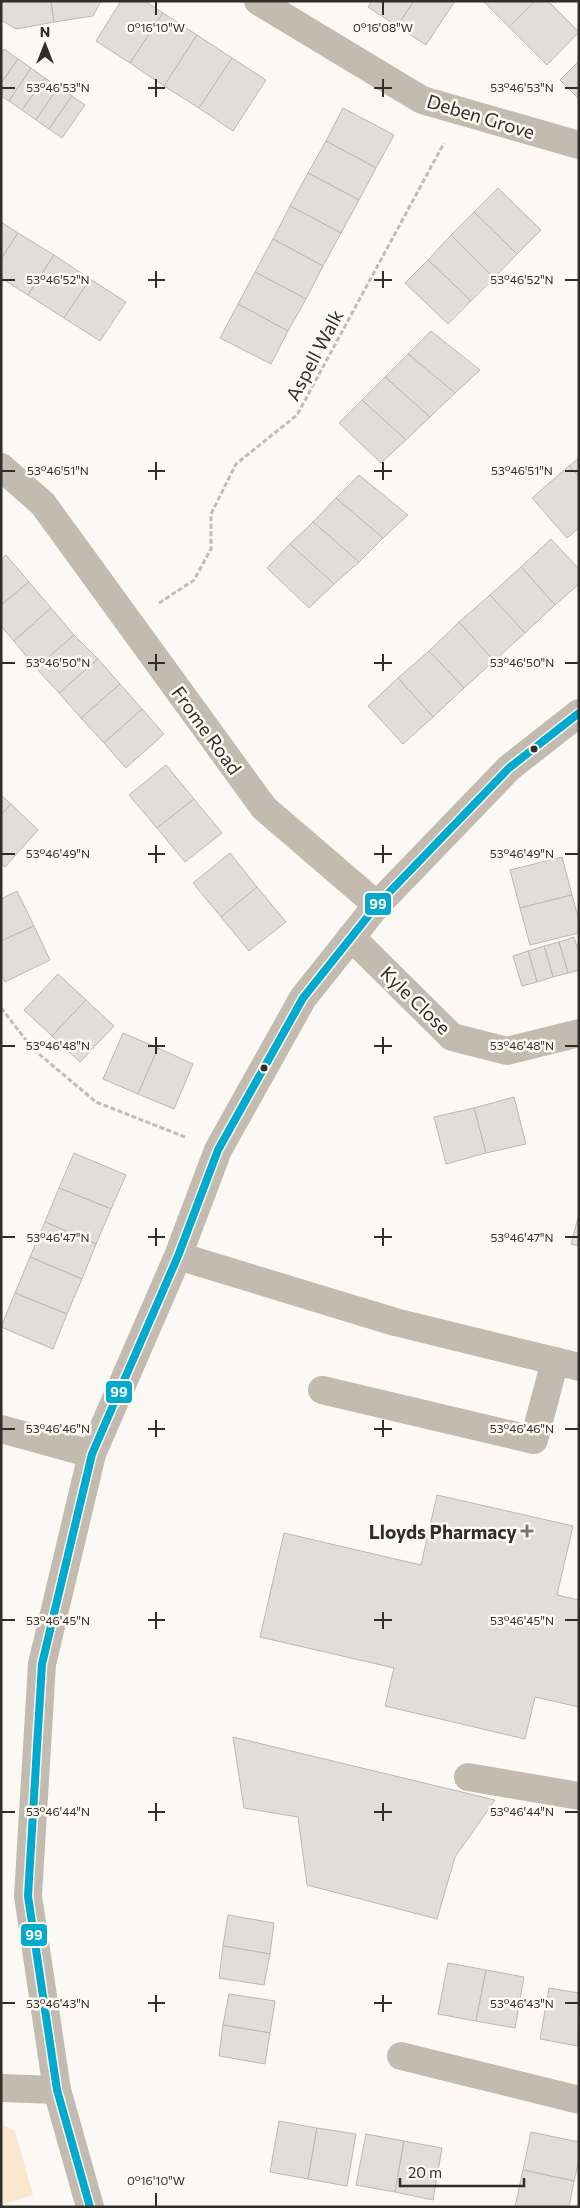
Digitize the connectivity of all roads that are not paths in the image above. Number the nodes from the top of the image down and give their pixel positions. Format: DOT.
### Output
graph roads {
  1 [pos="258,1"];
  2 [pos="579,146"];
  3 [pos="1,467"];
  4 [pos="579,713"];
  5 [pos="377,905"];
  6 [pos="351,937"];
  7 [pos="579,1034"];
  8 [pos="178,1256"];
  9 [pos="567,1364"];
  10 [pos="322,1390"];
  11 [pos="1,1429"];
  12 [pos="92,1454"];
  13 [pos="468,1777"];
  14 [pos="579,1796"];
  15 [pos="401,2056"];
  16 [pos="1,2088"];
  17 [pos="57,2090"];
  18 [pos="579,2100"];
  19 [pos="90,2207"];
  1 -- 2 [label="street, Deben Grove"];
  3 -- 5 [label="street, Frome Road"];
  4 -- 5 [label="street"];
  5 -- 6 [label="street"];
  6 -- 7 [label="street, Kyle Close"];
  6 -- 8 [label="street"];
  8 -- 9 [label="street"];
  8 -- 12 [label="street"];
  9 -- 10 [label="street"];
  11 -- 12 [label="street"];
  12 -- 17 [label="street"];
  13 -- 14 [label="street"];
  15 -- 18 [label="street"];
  16 -- 17 [label="street"];
  17 -- 19 [label="street"];
}
